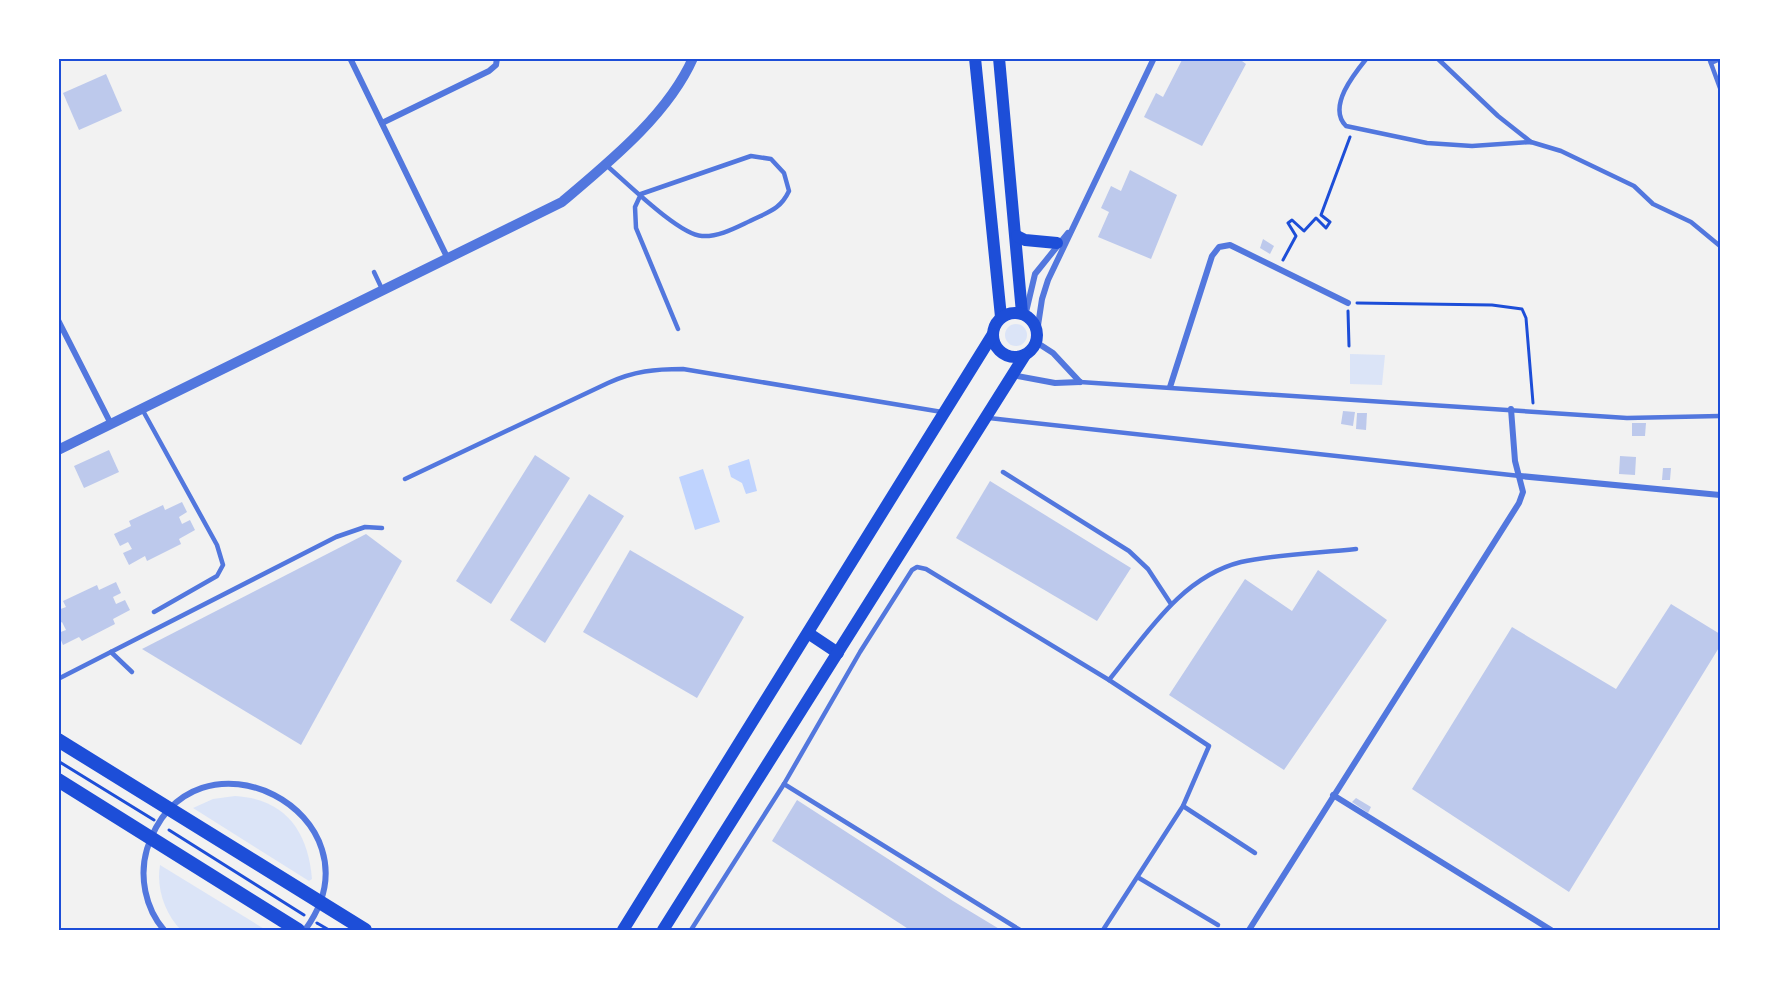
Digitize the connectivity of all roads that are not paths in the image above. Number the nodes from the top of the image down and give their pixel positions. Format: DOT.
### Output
graph roads {
  1 [pos="350,58"];
  2 [pos="497,58"];
  3 [pos="693,58"];
  4 [pos="975,58"];
  5 [pos="999,58"];
  6 [pos="1154,58"];
  7 [pos="1367,58"];
  8 [pos="1439,59"];
  9 [pos="1720,59"];
  10 [pos="1709,61"];
  11 [pos="1720,88"];
  12 [pos="382,123"];
  13 [pos="1531,142"];
  14 [pos="606,165"];
  15 [pos="641,194"];
  16 [pos="1072,228"];
  17 [pos="1017,236"];
  18 [pos="1057,243"];
  19 [pos="1720,246"];
  20 [pos="448,260"];
  21 [pos="374,272"];
  22 [pos="383,292"];
  23 [pos="1349,303"];
  24 [pos="1024,314"];
  25 [pos="1001,317"];
  26 [pos="58,320"];
  27 [pos="678,329"];
  28 [pos="993,334"];
  29 [pos="1037,337"];
  30 [pos="1025,355"];
  31 [pos="1012,375"];
  32 [pos="1080,382"];
  33 [pos="1170,387"];
  34 [pos="142,409"];
  35 [pos="1511,409"];
  36 [pos="945,413"];
  37 [pos="1720,416"];
  38 [pos="986,417"];
  39 [pos="111,424"];
  40 [pos="58,450"];
  41 [pos="1003,472"];
  42 [pos="1520,476"];
  43 [pos="405,479"];
  44 [pos="1720,495"];
  45 [pos="382,528"];
  46 [pos="1356,549"];
  47 [pos="1171,604"];
  48 [pos="154,612"];
  49 [pos="808,633"];
  50 [pos="111,652"];
  51 [pos="838,653"];
  52 [pos="132,672"];
  53 [pos="58,679"];
  54 [pos="1109,680"];
  55 [pos="58,740"];
  56 [pos="58,780"];
  57 [pos="784,784"];
  58 [pos="1333,795"];
  59 [pos="1183,806"];
  60 [pos="170,810"];
  61 [pos="151,838"];
  62 [pos="1255,853"];
  63 [pos="1139,878"];
  64 [pos="320,903"];
  65 [pos="1218,925"];
  66 [pos="164,930"];
  67 [pos="298,930"];
  68 [pos="305,930"];
  69 [pos="364,930"];
  70 [pos="623,930"];
  71 [pos="663,930"];
  72 [pos="691,930"];
  73 [pos="1020,930"];
  74 [pos="1103,930"];
  75 [pos="1249,930"];
  76 [pos="1551,930"];
  1 -- 12 [label="street"];
  2 -- 12 [label="street"];
  3 -- 14 [label="street"];
  4 -- 25 [label="main road"];
  5 -- 17 [label="main road"];
  6 -- 16 [label="street"];
  7 -- 13 [label="lane"];
  8 -- 13 [label="lane"];
  9 -- 10 [label="lane"];
  10 -- 11 [label="lane"];
  12 -- 20 [label="street"];
  13 -- 19 [label="lane"];
  14 -- 15 [label="lane"];
  14 -- 20 [label="street"];
  15 -- 15 [label="lane"];
  15 -- 27 [label="lane"];
  16 -- 18 [label="street"];
  16 -- 29 [label="street"];
  17 -- 18 [label="main road"];
  17 -- 24 [label="main road"];
  18 -- 24 [label="street"];
  20 -- 22 [label="street"];
  21 -- 22 [label="lane"];
  22 -- 34 [label="street"];
  23 -- 33 [label="street"];
  24 -- 25 [label="main road"];
  24 -- 29 [label="main road"];
  25 -- 28 [label="main road"];
  26 -- 39 [label="street"];
  28 -- 30 [label="main road"];
  28 -- 36 [label="main road"];
  29 -- 30 [label="main road"];
  29 -- 32 [label="street"];
  30 -- 31 [label="main road"];
  31 -- 32 [label="street"];
  31 -- 38 [label="main road"];
  32 -- 33 [label="lane"];
  33 -- 35 [label="lane"];
  34 -- 39 [label="street"];
  34 -- 48 [label="lane"];
  35 -- 37 [label="lane"];
  35 -- 42 [label="street"];
  36 -- 43 [label="lane"];
  36 -- 49 [label="main road"];
  38 -- 42 [label="lane"];
  38 -- 51 [label="main road"];
  39 -- 40 [label="street"];
  41 -- 47 [label="lane"];
  42 -- 44 [label="street"];
  42 -- 58 [label="street"];
  45 -- 50 [label="lane"];
  46 -- 47 [label="lane"];
  47 -- 54 [label="lane"];
  49 -- 51 [label="main road"];
  49 -- 70 [label="main road"];
  50 -- 52 [label="lane"];
  50 -- 53 [label="lane"];
  51 -- 71 [label="main road"];
  54 -- 57 [label="lane"];
  54 -- 59 [label="lane"];
  55 -- 60 [label="highway"];
  56 -- 61 [label="highway"];
  57 -- 72 [label="lane"];
  57 -- 73 [label="lane"];
  58 -- 75 [label="street"];
  58 -- 76 [label="street"];
  59 -- 62 [label="lane"];
  59 -- 63 [label="lane"];
  60 -- 61 [label="street"];
  60 -- 64 [label="highway"];
  60 -- 64 [label="street"];
  61 -- 66 [label="street"];
  61 -- 67 [label="highway"];
  63 -- 65 [label="lane"];
  63 -- 74 [label="lane"];
  64 -- 68 [label="street"];
  64 -- 69 [label="highway"];
}
